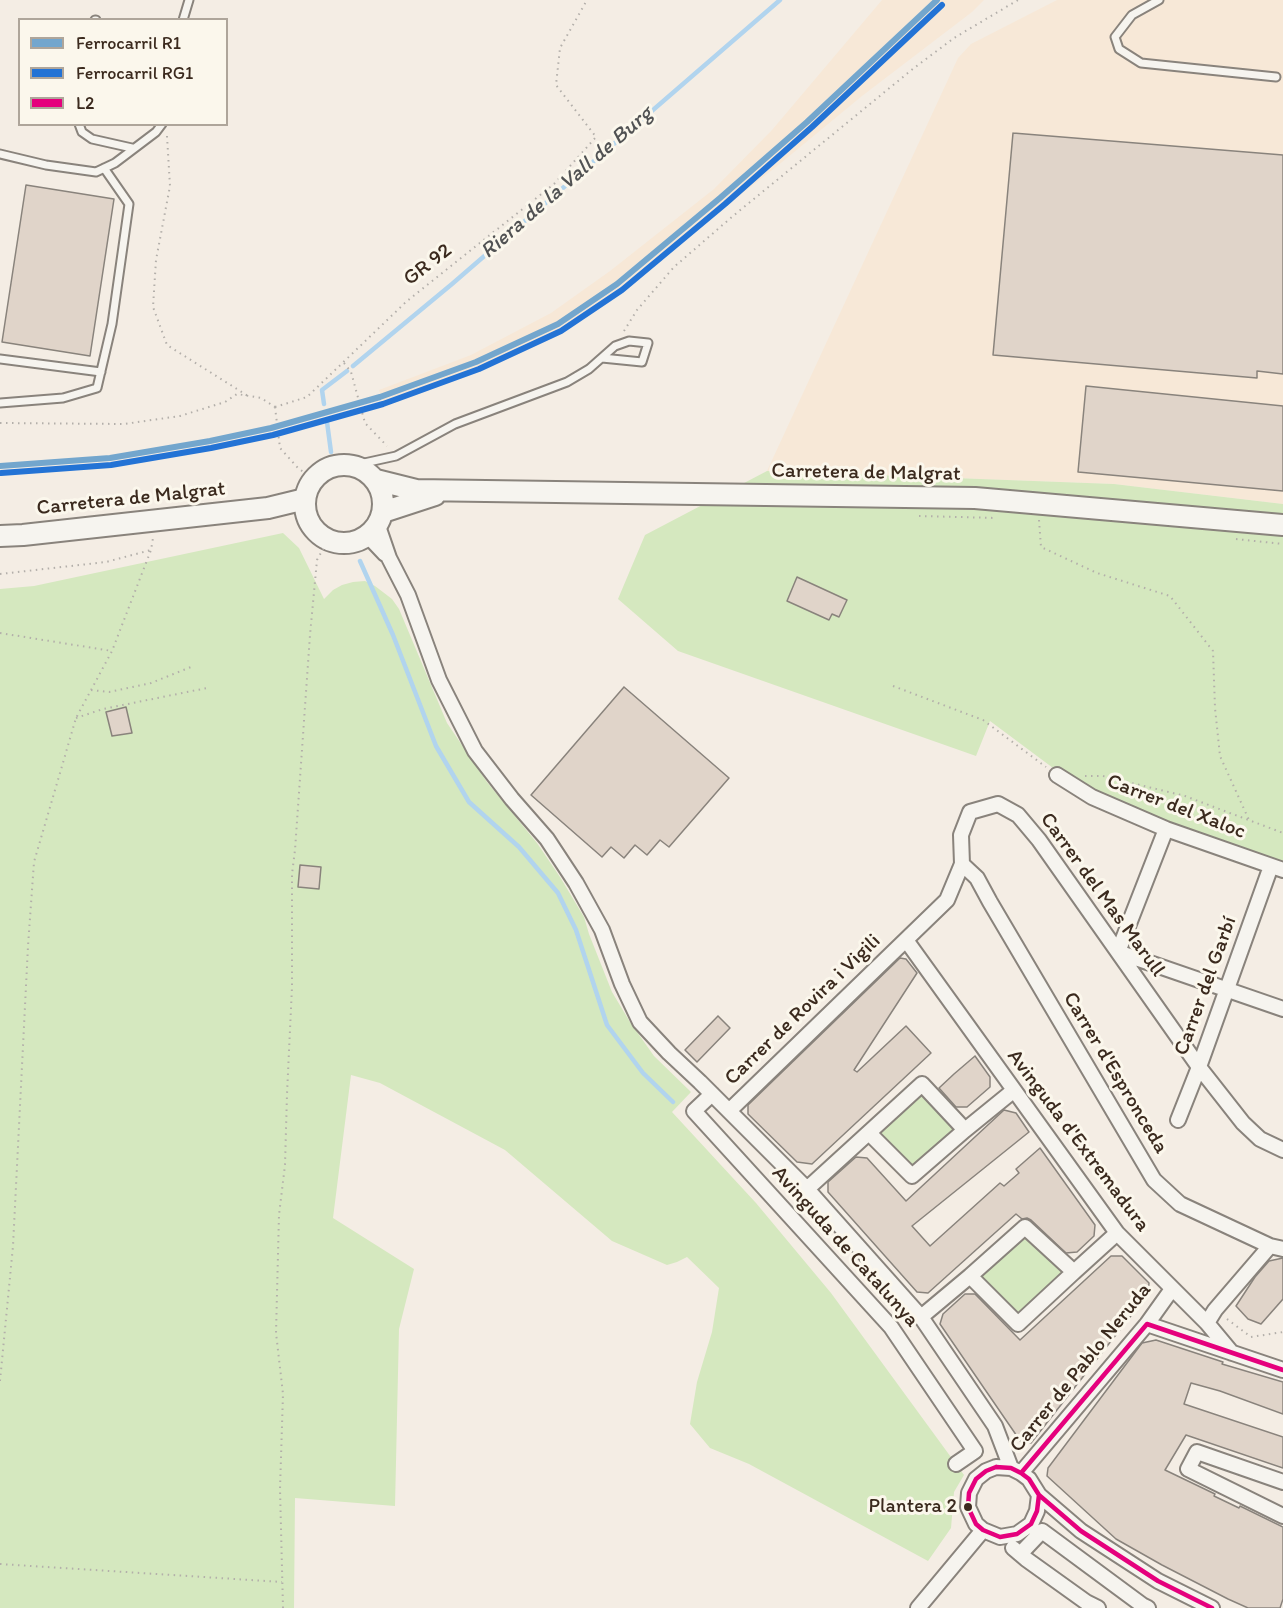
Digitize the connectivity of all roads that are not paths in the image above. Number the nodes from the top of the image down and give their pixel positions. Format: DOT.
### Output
graph roads {
  1 [pos="189,0"];
  2 [pos="1159,0"];
  3 [pos="184,18"];
  4 [pos="1276,77"];
  5 [pos="80,126"];
  6 [pos="160,126"];
  7 [pos="132,148"];
  8 [pos="0,154"];
  9 [pos="104,168"];
  10 [pos="0,358"];
  11 [pos="602,358"];
  12 [pos="101,372"];
  13 [pos="0,403"];
  14 [pos="355,465"];
  15 [pos="376,480"];
  16 [pos="447,491"];
  17 [pos="304,499"];
  18 [pos="268,508"];
  19 [pos="308,519"];
  20 [pos="376,525"];
  21 [pos="1283,525"];
  22 [pos="0,536"];
  23 [pos="1058,776"];
  24 [pos="1166,829"];
  25 [pos="962,864"];
  26 [pos="1277,868"];
  27 [pos="906,940"];
  28 [pos="1118,952"];
  29 [pos="1227,990"];
  30 [pos="1283,1009"];
  31 [pos="1199,1067"];
  32 [pos="1013,1091"];
  33 [pos="712,1094"];
  34 [pos="729,1111"];
  35 [pos="1178,1120"];
  36 [pos="965,1130"];
  37 [pos="869,1133"];
  38 [pos="1283,1150"];
  39 [pos="807,1189"];
  40 [pos="1117,1233"];
  41 [pos="1276,1247"];
  42 [pos="1074,1272"];
  43 [pos="970,1276"];
  44 [pos="1172,1289"];
  45 [pos="921,1317"];
  46 [pos="1207,1323"];
  47 [pos="1147,1324"];
  48 [pos="1232,1353"];
  49 [pos="1283,1370"];
  50 [pos="956,1464"];
  51 [pos="1016,1470"];
  52 [pos="1283,1482"];
  53 [pos="1039,1495"];
  54 [pos="1283,1516"];
  55 [pos="983,1530"];
  56 [pos="1000,1537"];
  57 [pos="1018,1552"];
  58 [pos="918,1608"];
  59 [pos="1098,1608"];
  60 [pos="1148,1608"];
  61 [pos="1212,1608"];
  1 -- 3 [label="lane"];
  2 -- 4 [label="lane"];
  5 -- 7 [label="lane"];
  6 -- 7 [label="lane"];
  7 -- 9 [label="lane"];
  8 -- 9 [label="lane"];
  9 -- 12 [label="lane"];
  10 -- 12 [label="lane"];
  11 -- 11 [label="lane"];
  11 -- 14 [label="lane"];
  12 -- 13 [label="lane"];
  14 -- 15 [label="street"];
  14 -- 17 [label="street"];
  15 -- 16 [label="street, Carretera de Malgrat"];
  15 -- 20 [label="street"];
  16 -- 20 [label="street, Carretera de Malgrat"];
  16 -- 21 [label="street, Carretera de Malgrat"];
  17 -- 18 [label="street, Carretera de Malgrat"];
  17 -- 19 [label="street"];
  18 -- 19 [label="street, Carretera de Malgrat"];
  18 -- 22 [label="street, Carretera de Malgrat"];
  19 -- 20 [label="street"];
  20 -- 33 [label="street, Avinguda de Catalunya"];
  23 -- 24 [label="street, Carrer del Xaloc"];
  24 -- 26 [label="street, Carrer del Xaloc"];
  24 -- 28 [label="street"];
  25 -- 27 [label="street, Carrer del Mas Marull"];
  25 -- 28 [label="street, Carrer del Mas Marull"];
  25 -- 41 [label="street, Carrer d'Espronceda"];
  26 -- 29 [label="street, Carrer del Garbí"];
  27 -- 32 [label="street, Avinguda d'Extremadura"];
  27 -- 34 [label="street, Carrer de Rovira i Vigili"];
  28 -- 29 [label="street"];
  28 -- 31 [label="street, Carrer del Mas Marull"];
  29 -- 30 [label="street"];
  29 -- 31 [label="street, Carrer del Garbí"];
  31 -- 35 [label="street, Carrer del Garbí"];
  31 -- 38 [label="street, Carrer del Mas Marull"];
  32 -- 36 [label="street"];
  32 -- 40 [label="street, Avinguda d'Extremadura"];
  33 -- 34 [label="street, Avinguda de Catalunya"];
  33 -- 50 [label="street, Avinguda de Catalunya"];
  34 -- 39 [label="street, Avinguda de Catalunya"];
  36 -- 37 [label="street"];
  36 -- 37 [label="street"];
  37 -- 39 [label="street"];
  39 -- 45 [label="street, Avinguda de Catalunya"];
  40 -- 42 [label="street"];
  40 -- 44 [label="street, Avinguda d'Extremadura"];
  41 -- 46 [label="street"];
  42 -- 43 [label="street"];
  42 -- 43 [label="street"];
  43 -- 45 [label="street"];
  44 -- 46 [label="street, Avinguda d'Extremadura"];
  44 -- 47 [label="street, Carrer de Pablo Neruda"];
  45 -- 51 [label="street, Avinguda de Catalunya"];
  46 -- 48 [label="street, Avinguda d'Extremadura"];
  47 -- 48 [label="street"];
  47 -- 51 [label="street, Carrer de Pablo Neruda"];
  48 -- 49 [label="street"];
  51 -- 53 [label="street"];
  51 -- 55 [label="street"];
  52 -- 54 [label="street"];
  53 -- 56 [label="street"];
  53 -- 61 [label="street"];
  55 -- 56 [label="street"];
  55 -- 58 [label="street"];
  56 -- 57 [label="street"];
  57 -- 59 [label="street"];
  57 -- 60 [label="street"];
}
